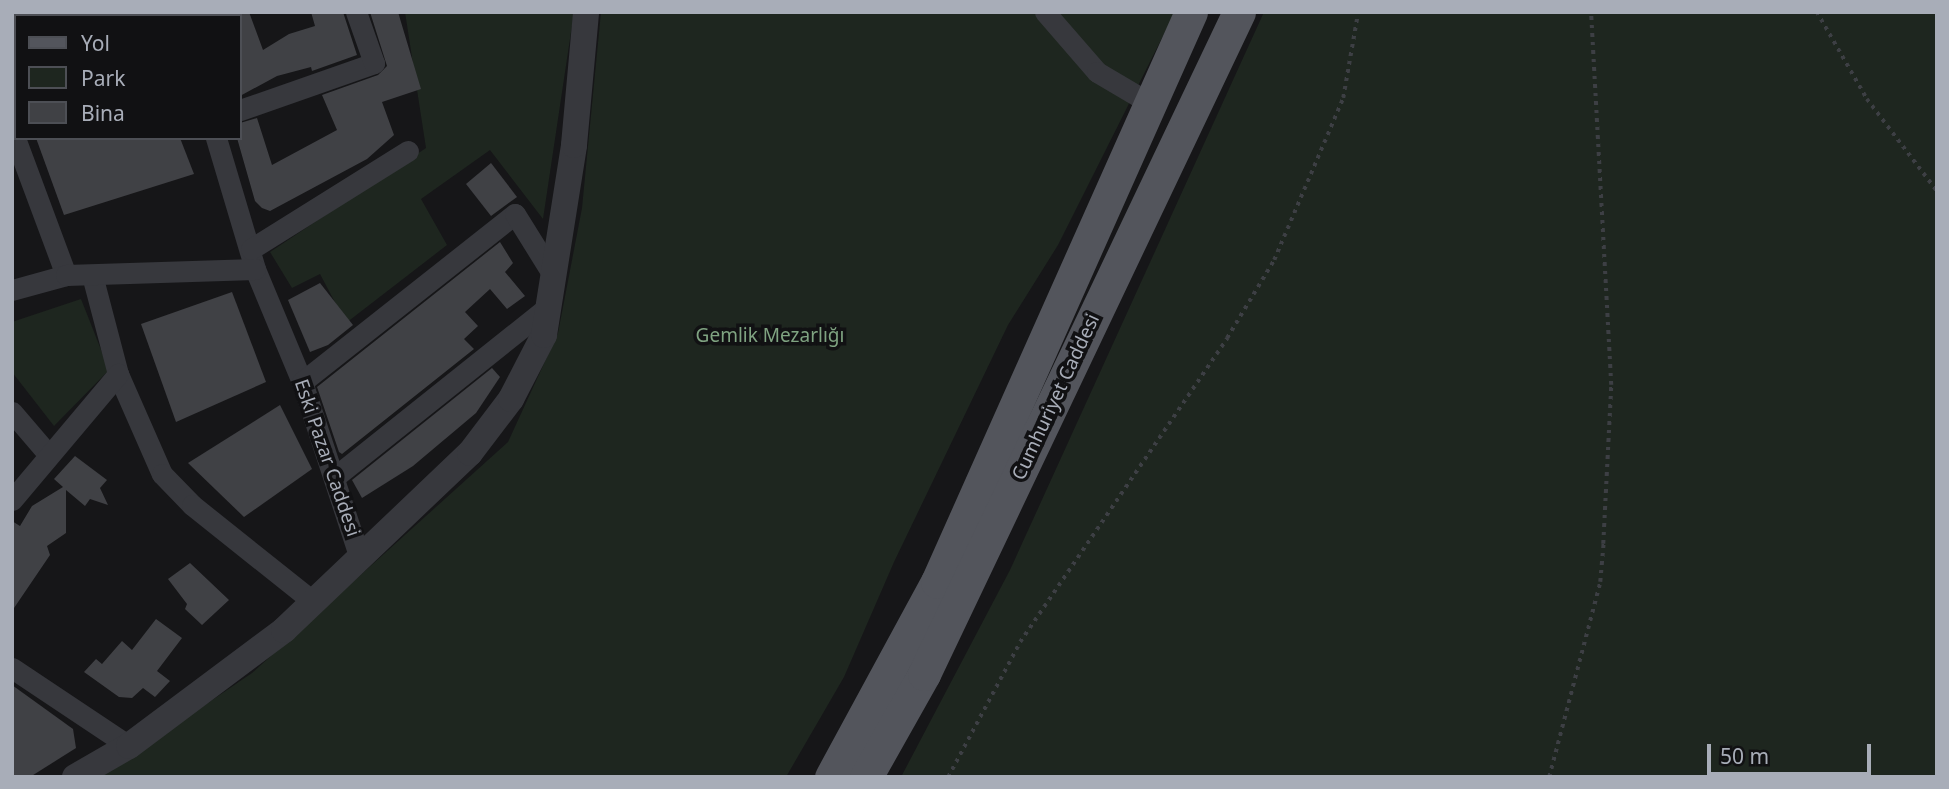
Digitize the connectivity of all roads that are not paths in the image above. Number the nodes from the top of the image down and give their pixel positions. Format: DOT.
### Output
graph roads {
  1 [pos="356,12"];
  2 [pos="586,12"];
  3 [pos="1045,12"];
  4 [pos="1191,12"];
  5 [pos="1239,12"];
  6 [pos="1148,102"];
  7 [pos="242,109"];
  8 [pos="16,140"];
  9 [pos="217,140"];
  10 [pos="408,151"];
  11 [pos="253,259"];
  12 [pos="66,275"];
  13 [pos="92,275"];
  14 [pos="553,275"];
  15 [pos="12,290"];
  16 [pos="548,307"];
  17 [pos="118,374"];
  18 [pos="302,382"];
  19 [pos="12,412"];
  20 [pos="48,454"];
  21 [pos="335,476"];
  22 [pos="12,500"];
  23 [pos="359,555"];
  24 [pos="311,600"];
  25 [pos="12,668"];
  26 [pos="129,746"];
  27 [pos="75,777"];
  28 [pos="831,777"];
  29 [pos="866,777"];
  1 -- 7 [label="street"];
  2 -- 14 [label="street"];
  3 -- 6 [label="street"];
  4 -- 6 [label="main road, Cumhuriyet Caddesi"];
  5 -- 29 [label="main road, Cumhuriyet Caddesi"];
  6 -- 28 [label="main road, Cumhuriyet Caddesi"];
  8 -- 12 [label="street"];
  9 -- 11 [label="street, Eski Pazar Caddesi"];
  10 -- 11 [label="street"];
  11 -- 13 [label="street"];
  11 -- 18 [label="street, Eski Pazar Caddesi"];
  12 -- 13 [label="street"];
  12 -- 15 [label="street"];
  13 -- 17 [label="street"];
  14 -- 16 [label="street"];
  14 -- 18 [label="street"];
  16 -- 21 [label="street"];
  16 -- 23 [label="street"];
  17 -- 20 [label="street"];
  17 -- 24 [label="street"];
  18 -- 21 [label="street, Eski Pazar Caddesi"];
  19 -- 20 [label="street"];
  20 -- 22 [label="street"];
  21 -- 23 [label="street, Eski Pazar Caddesi"];
  23 -- 24 [label="street, Eski Pazar Caddesi"];
  24 -- 26 [label="street, Eski Pazar Caddesi"];
  25 -- 26 [label="street"];
  26 -- 27 [label="street, Eski Pazar Caddesi"];
}
